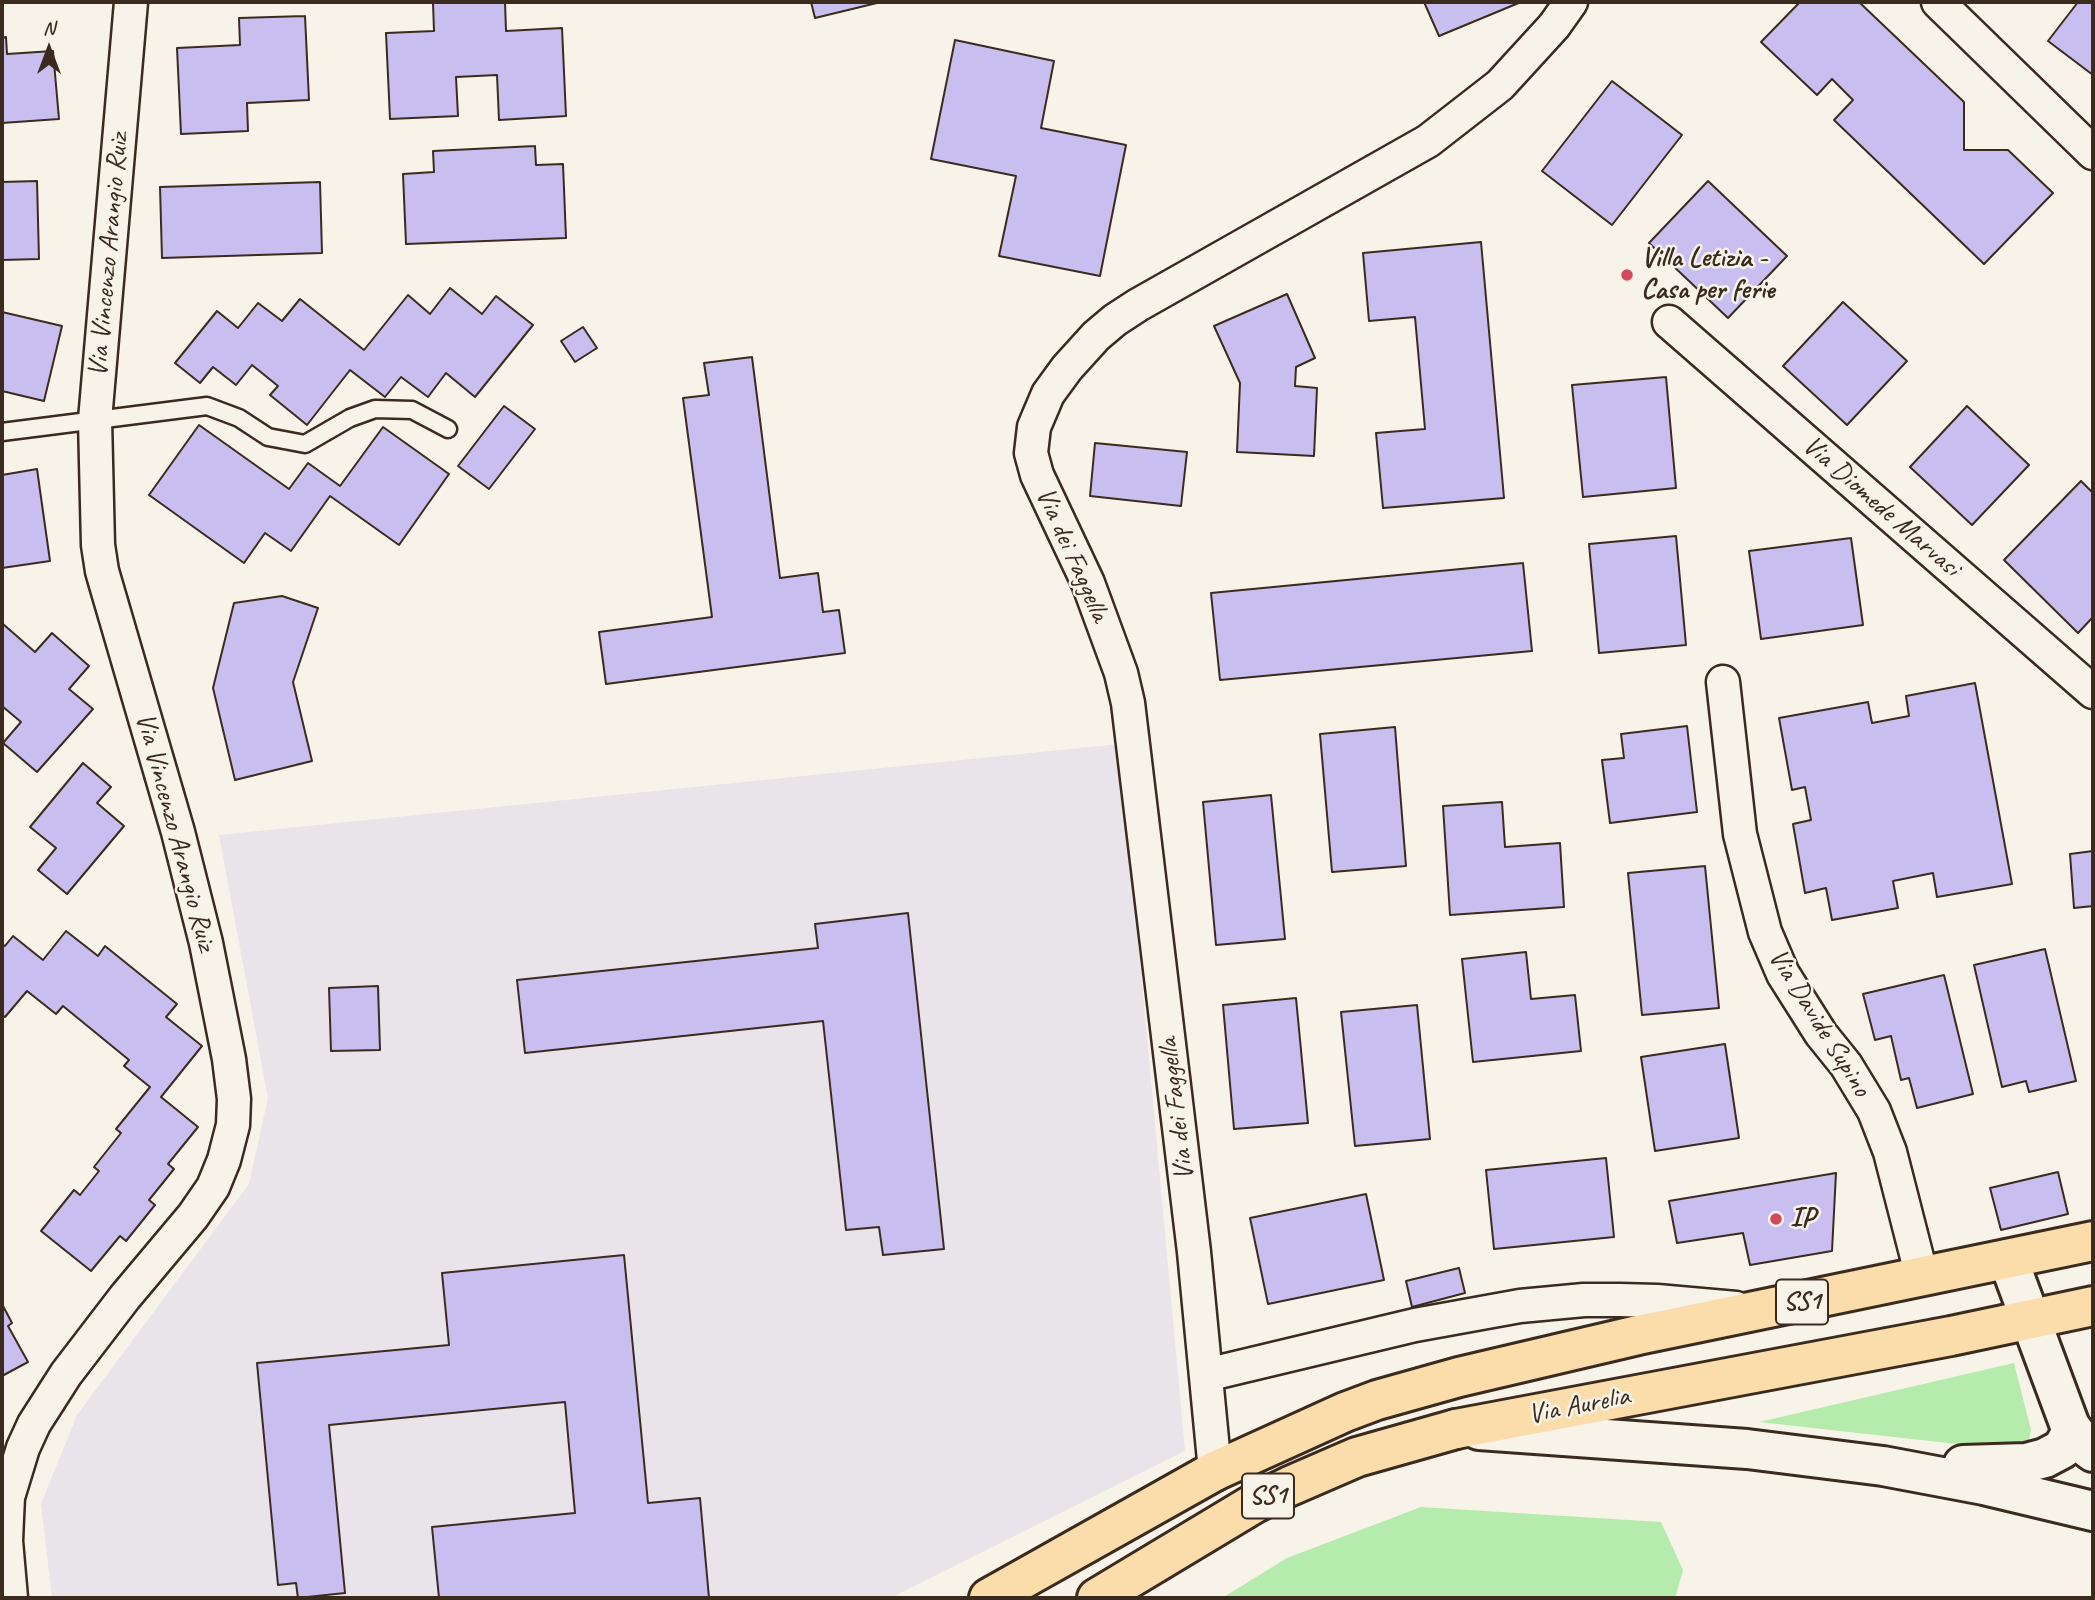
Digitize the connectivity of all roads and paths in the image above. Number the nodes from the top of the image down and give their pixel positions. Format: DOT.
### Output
graph roads {
  1 [pos="131,2"];
  2 [pos="1571,2"];
  3 [pos="1938,2"];
  4 [pos="2093,153"];
  5 [pos="1669,322"];
  6 [pos="95,420"];
  7 [pos="448,429"];
  8 [pos="2,432"];
  9 [pos="1723,682"];
  10 [pos="2093,692"];
  11 [pos="2093,1241"];
  12 [pos="2008,1259"];
  13 [pos="1922,1277"];
  14 [pos="2093,1306"];
  15 [pos="1760,1310"];
  16 [pos="2030,1319"];
  17 [pos="1206,1375"];
  18 [pos="1456,1429"];
  19 [pos="2082,1439"];
  20 [pos="1883,1466"];
  21 [pos="1215,1471"];
  22 [pos="2093,1511"];
  23 [pos="11,1598"];
  24 [pos="989,1598"];
  25 [pos="1097,1598"];
  1 -- 6 [label="street, Via Vincenzo Arangio Ruiz"];
  2 -- 17 [label="street, Via dei Faggella"];
  3 -- 4 [label="street"];
  5 -- 10 [label="street, Via Diomede Marvasi"];
  6 -- 7 [label="lane"];
  6 -- 8 [label="lane"];
  6 -- 23 [label="street, Via Vincenzo Arangio Ruiz"];
  9 -- 13 [label="street, Via Davide Supino"];
  11 -- 12 [label="main road, Via Aurelia / SS1"];
  12 -- 13 [label="main road, Via Aurelia / SS1"];
  12 -- 16 [label="main road"];
  13 -- 15 [label="main road, Via Aurelia / SS1"];
  14 -- 16 [label="main road, Via Aurelia / SS1"];
  15 -- 17 [label="street, Via Aurelia"];
  15 -- 21 [label="main road, Via Aurelia / SS1"];
  16 -- 18 [label="main road, Via Aurelia / SS1"];
  16 -- 19 [label="main road"];
  17 -- 21 [label="street, Via dei Faggella"];
  18 -- 20 [label="main road"];
  18 -- 25 [label="main road, Via Aurelia / SS1"];
  19 -- 20 [label="main road"];
  20 -- 22 [label="main road"];
  21 -- 24 [label="main road, Via Aurelia / SS1"];
}
